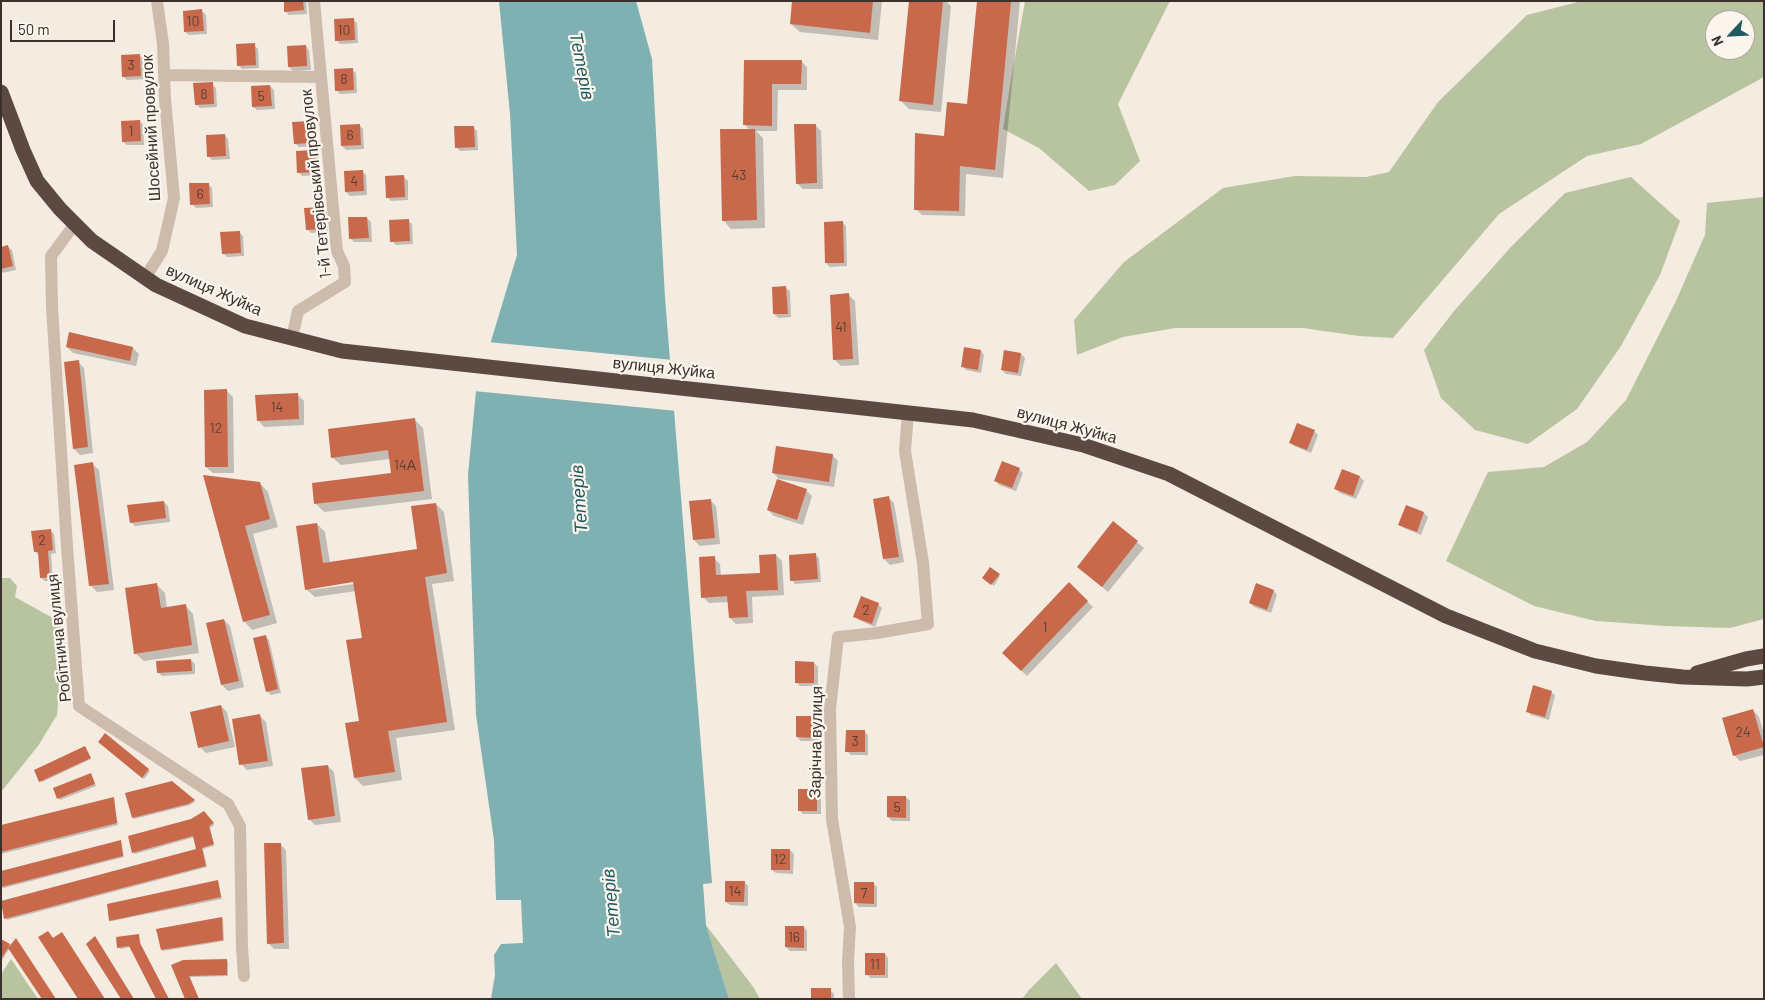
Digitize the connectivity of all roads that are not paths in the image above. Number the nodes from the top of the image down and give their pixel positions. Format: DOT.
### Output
graph roads {
  1 [pos="157,1"];
  2 [pos="314,1"];
  3 [pos="164,75"];
  4 [pos="320,77"];
  5 [pos="1,92"];
  6 [pos="75,224"];
  7 [pos="145,278"];
  8 [pos="292,338"];
  9 [pos="908,413"];
  10 [pos="1764,656"];
  11 [pos="1683,677"];
  12 [pos="1764,677"];
  13 [pos="244,976"];
  14 [pos="849,999"];
  1 -- 3 [label="street, Шосейний провулок"];
  2 -- 4 [label="street, 1-й Тетерівський провулок"];
  3 -- 4 [label="street"];
  3 -- 7 [label="street, Шосейний провулок"];
  4 -- 8 [label="street, 1-й Тетерівський провулок"];
  5 -- 6 [label="highway, вулиця Жуйка"];
  6 -- 7 [label="highway, вулиця Жуйка"];
  6 -- 13 [label="street, Робітнича вулиця"];
  7 -- 8 [label="highway, вулиця Жуйка"];
  8 -- 9 [label="highway, вулиця Жуйка"];
  9 -- 11 [label="highway, вулиця Жуйка"];
  9 -- 14 [label="street, Зарічна вулиця"];
  10 -- 11 [label="highway"];
  11 -- 12 [label="highway"];
}
